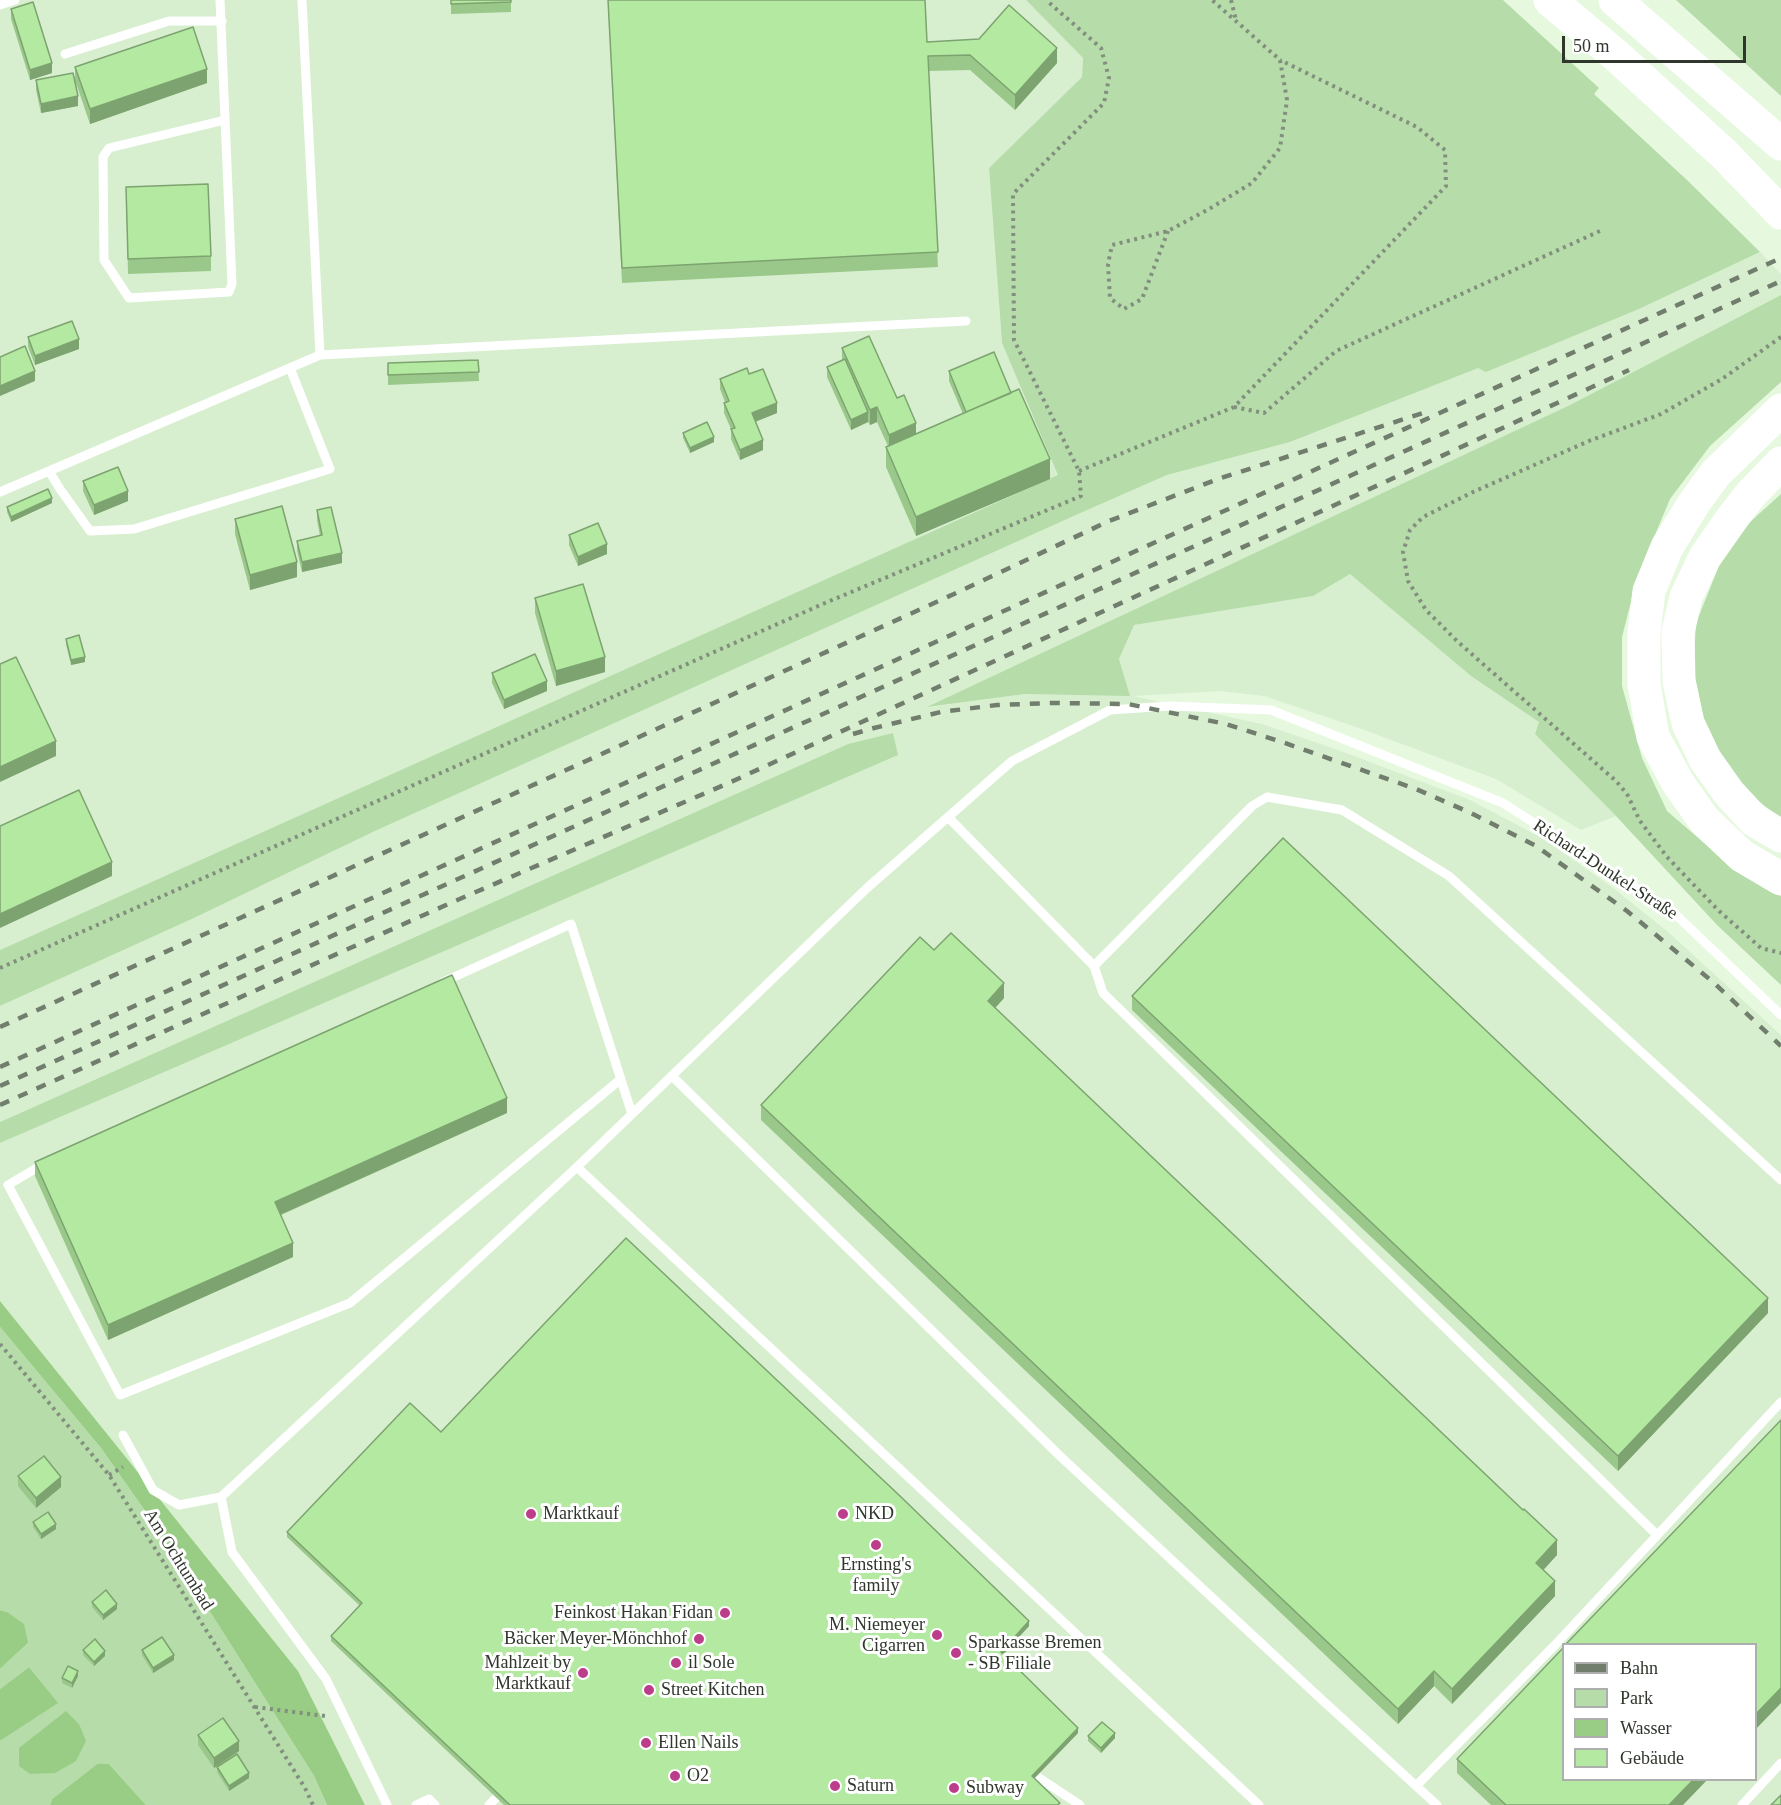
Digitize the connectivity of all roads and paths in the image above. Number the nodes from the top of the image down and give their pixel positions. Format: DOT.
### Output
graph roads {
  1 [pos="15,0"];
  2 [pos="220,0"];
  3 [pos="302,0"];
  4 [pos="1046,0"];
  5 [pos="1212,0"];
  6 [pos="1231,0"];
  7 [pos="1550,0"];
  8 [pos="1615,0"];
  9 [pos="0,5"];
  10 [pos="222,21"];
  11 [pos="1236,21"];
  12 [pos="65,54"];
  13 [pos="1280,60"];
  14 [pos="225,120"];
  15 [pos="1781,144"];
  16 [pos="1781,213"];
  17 [pos="1168,231"];
  18 [pos="1600,231"];
  19 [pos="966,321"];
  20 [pos="1781,337"];
  21 [pos="320,355"];
  22 [pos="290,368"];
  23 [pos="1234,407"];
  24 [pos="1781,410"];
  25 [pos="1781,463"];
  26 [pos="49,471"];
  27 [pos="1079,471"];
  28 [pos="1781,473"];
  29 [pos="0,492"];
  30 [pos="1751,494"];
  31 [pos="948,817"];
  32 [pos="1781,836"];
  33 [pos="1781,879"];
  34 [pos="1781,953"];
  35 [pos="1094,966"];
  36 [pos="0,968"];
  37 [pos="435,986"];
  38 [pos="1781,1015"];
  39 [pos="672,1076"];
  40 [pos="621,1079"];
  41 [pos="632,1114"];
  42 [pos="55,1158"];
  43 [pos="577,1167"];
  44 [pos="1781,1180"];
  45 [pos="0,1344"];
  46 [pos="1781,1402"];
  47 [pos="123,1435"];
  48 [pos="221,1497"];
  49 [pos="1657,1535"];
  50 [pos="254,1707"];
  51 [pos="344,1718"];
  52 [pos="1017,1763"];
  53 [pos="1781,1764"];
  54 [pos="1416,1786"];
  55 [pos="313,1805"];
  56 [pos="387,1805"];
  57 [pos="416,1805"];
  58 [pos="435,1805"];
  59 [pos="1080,1805"];
  60 [pos="1259,1805"];
  61 [pos="1437,1805"];
  62 [pos="1742,1805"];
  1 -- 9 [label="lane"];
  2 -- 10 [label="lane"];
  3 -- 21 [label="lane"];
  4 -- 27 [label="path"];
  5 -- 11 [label="path"];
  6 -- 11 [label="path"];
  7 -- 16 [label="highway"];
  8 -- 15 [label="highway"];
  10 -- 12 [label="lane"];
  10 -- 14 [label="lane"];
  11 -- 13 [label="path"];
  13 -- 17 [label="path"];
  13 -- 23 [label="path"];
  14 -- 14 [label="lane"];
  17 -- 17 [label="path"];
  18 -- 23 [label="path"];
  19 -- 21 [label="lane"];
  20 -- 34 [label="path"];
  21 -- 22 [label="lane"];
  22 -- 26 [label="lane"];
  22 -- 26 [label="lane"];
  23 -- 27 [label="path"];
  24 -- 33 [label="highway"];
  25 -- 30 [label="highway"];
  26 -- 29 [label="lane"];
  27 -- 36 [label="path"];
  28 -- 30 [label="highway"];
  30 -- 32 [label="highway"];
  31 -- 35 [label="lane"];
  31 -- 38 [label="lane, Richard-Dunkel-Straße"];
  31 -- 39 [label="lane, Richard-Dunkel-Straße"];
  35 -- 44 [label="lane"];
  35 -- 49 [label="lane"];
  37 -- 40 [label="lane"];
  39 -- 41 [label="lane, Richard-Dunkel-Straße"];
  39 -- 54 [label="lane"];
  40 -- 41 [label="lane"];
  40 -- 42 [label="lane"];
  41 -- 43 [label="lane, Richard-Dunkel-Straße"];
  43 -- 48 [label="lane, Richard-Dunkel-Straße"];
  43 -- 60 [label="lane"];
  45 -- 50 [label="path, Am Ochtumbad"];
  46 -- 49 [label="lane"];
  47 -- 48 [label="lane"];
  48 -- 51 [label="lane"];
  49 -- 54 [label="lane"];
  50 -- 51 [label="path"];
  50 -- 55 [label="path, Am Ochtumbad"];
  51 -- 56 [label="lane"];
  52 -- 59 [label="lane"];
  53 -- 62 [label="lane"];
  54 -- 61 [label="lane"];
  57 -- 58 [label="lane"];
}
